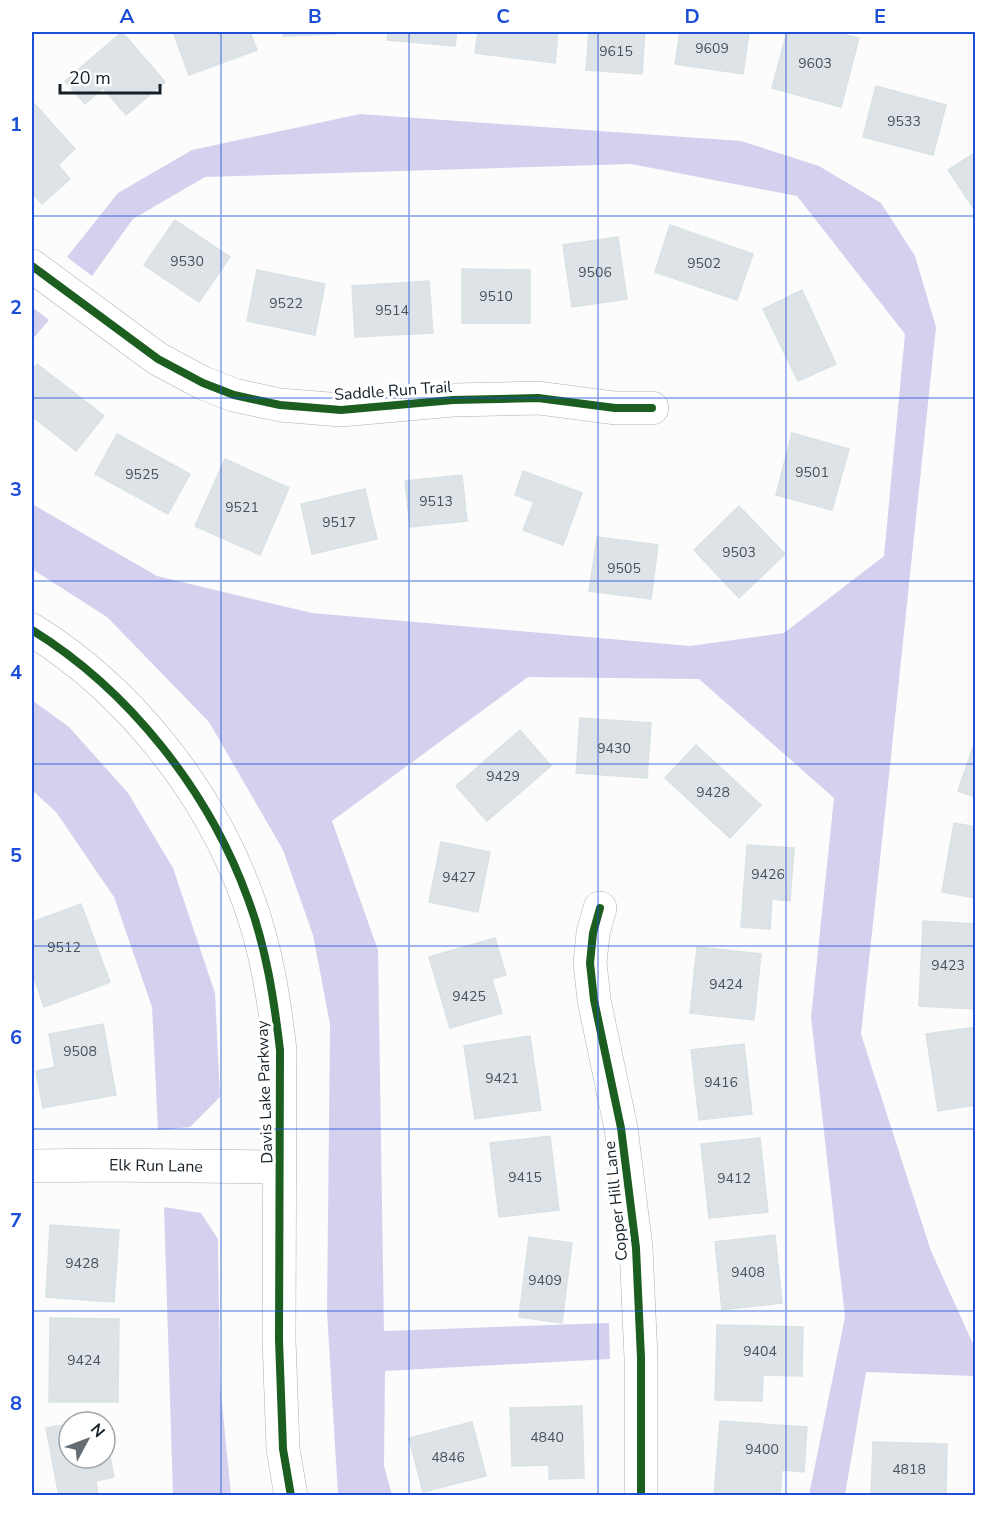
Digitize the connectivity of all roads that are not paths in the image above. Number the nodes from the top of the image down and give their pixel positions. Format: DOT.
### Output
graph roads {
  1 [pos="32,266"];
  2 [pos="652,408"];
  3 [pos="32,630"];
  4 [pos="600,908"];
  5 [pos="32,1166"];
  6 [pos="280,1167"];
  7 [pos="291,1496"];
  8 [pos="641,1496"];
  1 -- 2 [label="street, Saddle Run Trail"];
  3 -- 6 [label="street, Davis Lake Parkway"];
  4 -- 8 [label="street, Copper Hill Lane"];
  5 -- 6 [label="street, Elk Run Lane"];
  6 -- 7 [label="street, Davis Lake Parkway"];
}
